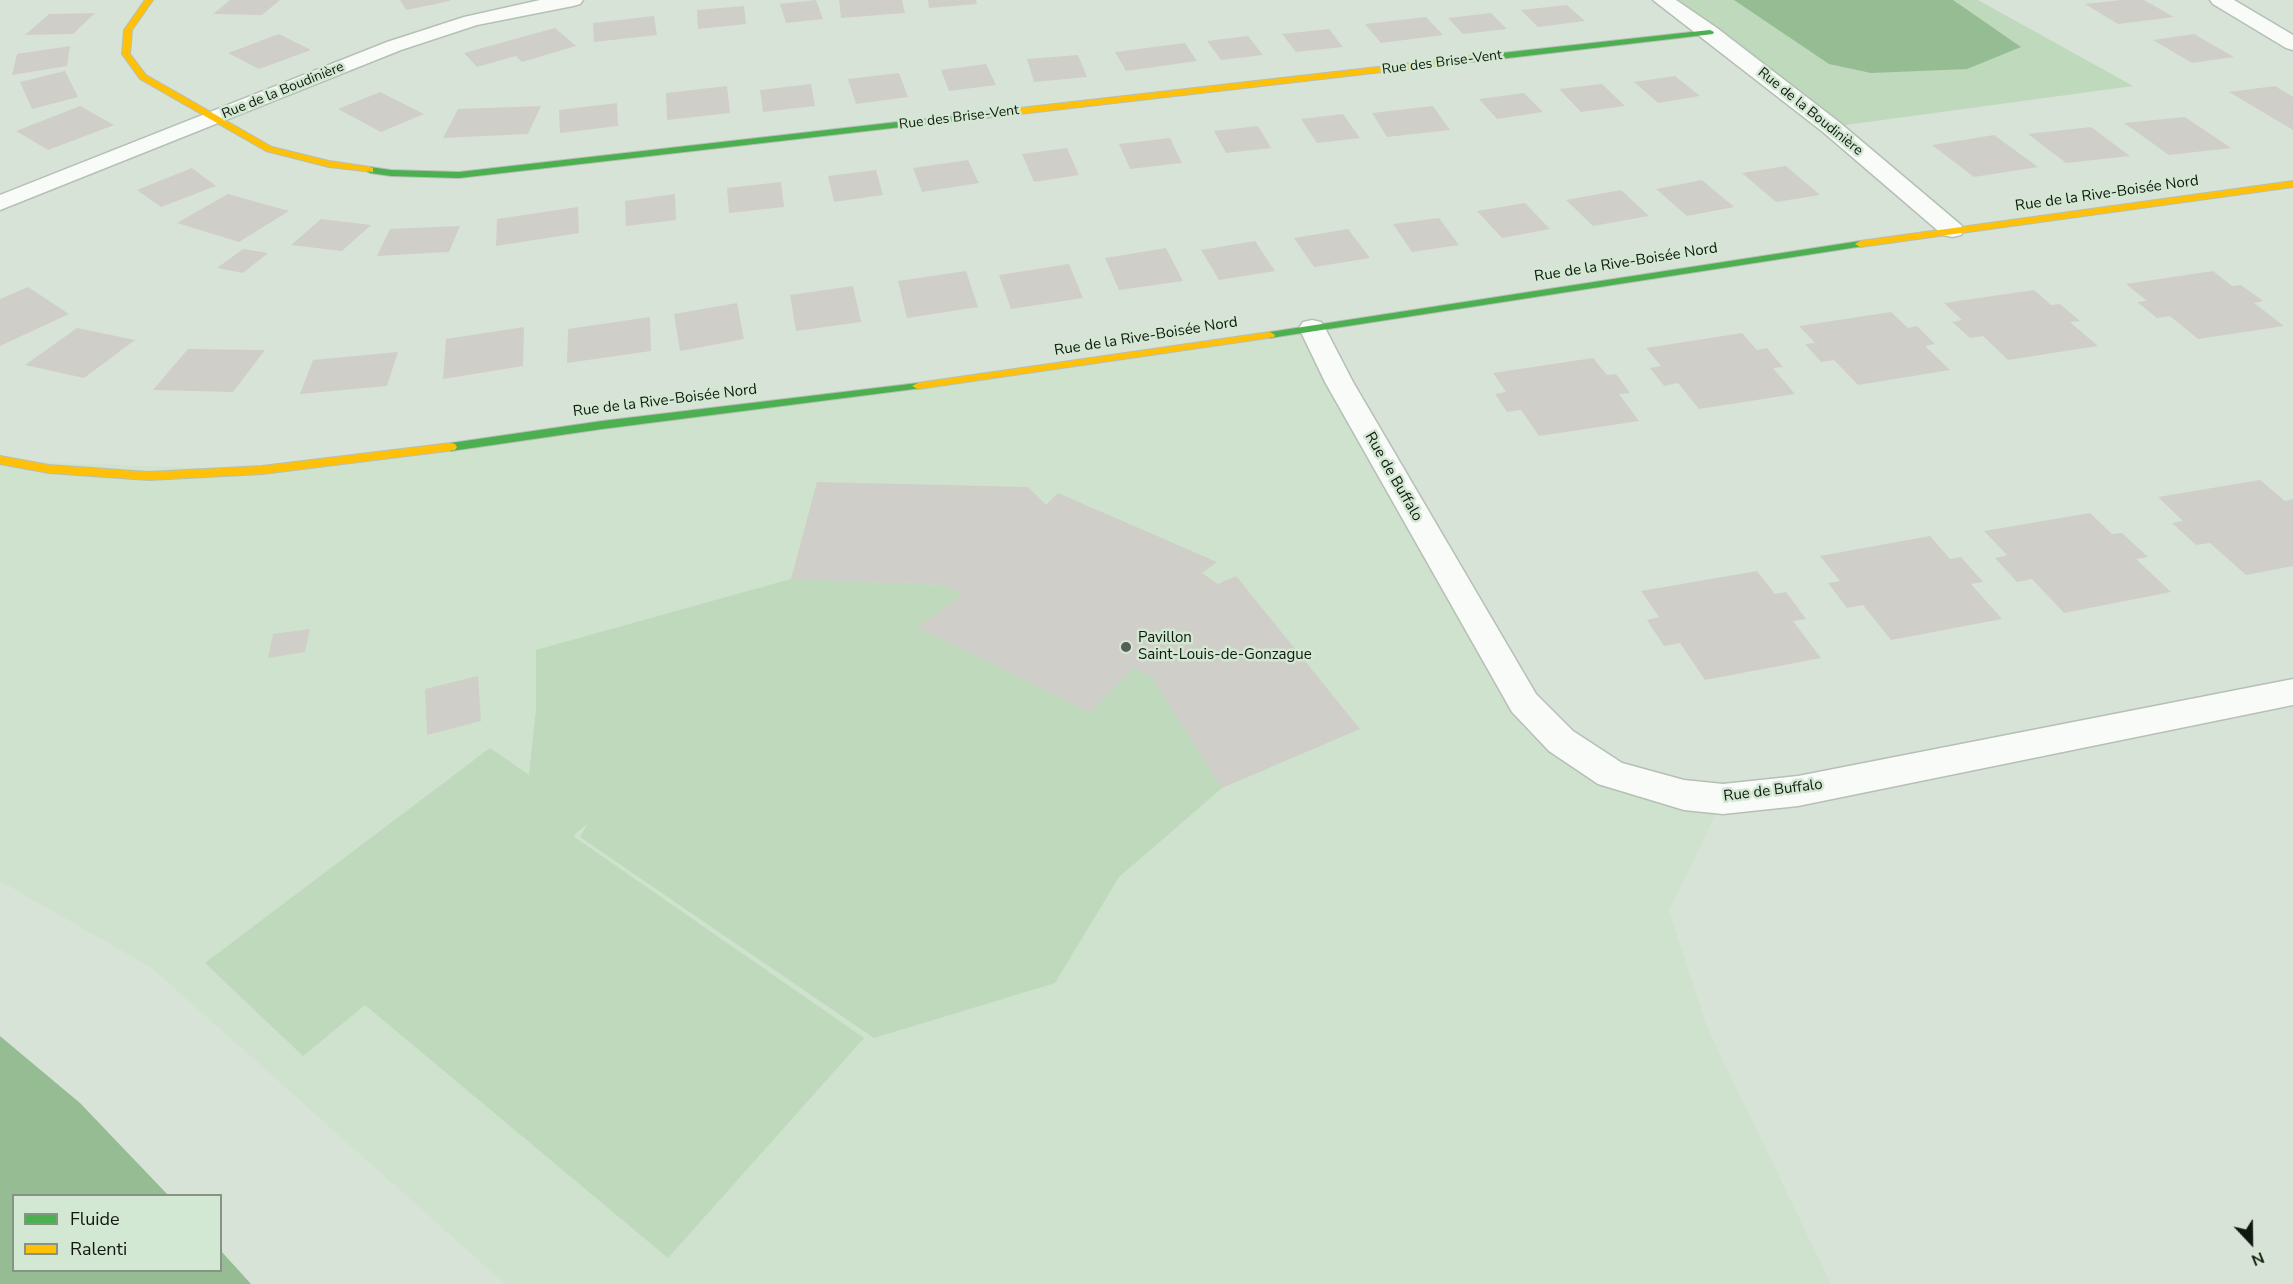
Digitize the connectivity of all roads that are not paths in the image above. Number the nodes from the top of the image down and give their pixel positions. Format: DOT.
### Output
graph roads {
  1 [pos="149,0"];
  2 [pos="573,0"];
  3 [pos="1663,0"];
  4 [pos="2220,0"];
  5 [pos="1710,32"];
  6 [pos="2293,44"];
  7 [pos="217,117"];
  8 [pos="2293,184"];
  9 [pos="0,203"];
  10 [pos="1952,230"];
  11 [pos="1312,328"];
  12 [pos="0,460"];
  13 [pos="2293,692"];
  1 -- 7 [label="street, Rue des Brise-Vent"];
  2 -- 7 [label="street, Rue de la Boudinière"];
  3 -- 5 [label="street, Rue de la Boudinière"];
  4 -- 6 [label="street"];
  5 -- 7 [label="street, Rue des Brise-Vent"];
  5 -- 10 [label="street, Rue de la Boudinière"];
  7 -- 9 [label="street, Rue de la Boudinière"];
  8 -- 10 [label="street, Rue de la Rive-Boisée Nord"];
  10 -- 11 [label="street, Rue de la Rive-Boisée Nord"];
  11 -- 12 [label="street, Rue de la Rive-Boisée Nord"];
  11 -- 13 [label="street, Rue de Buffalo"];
}
